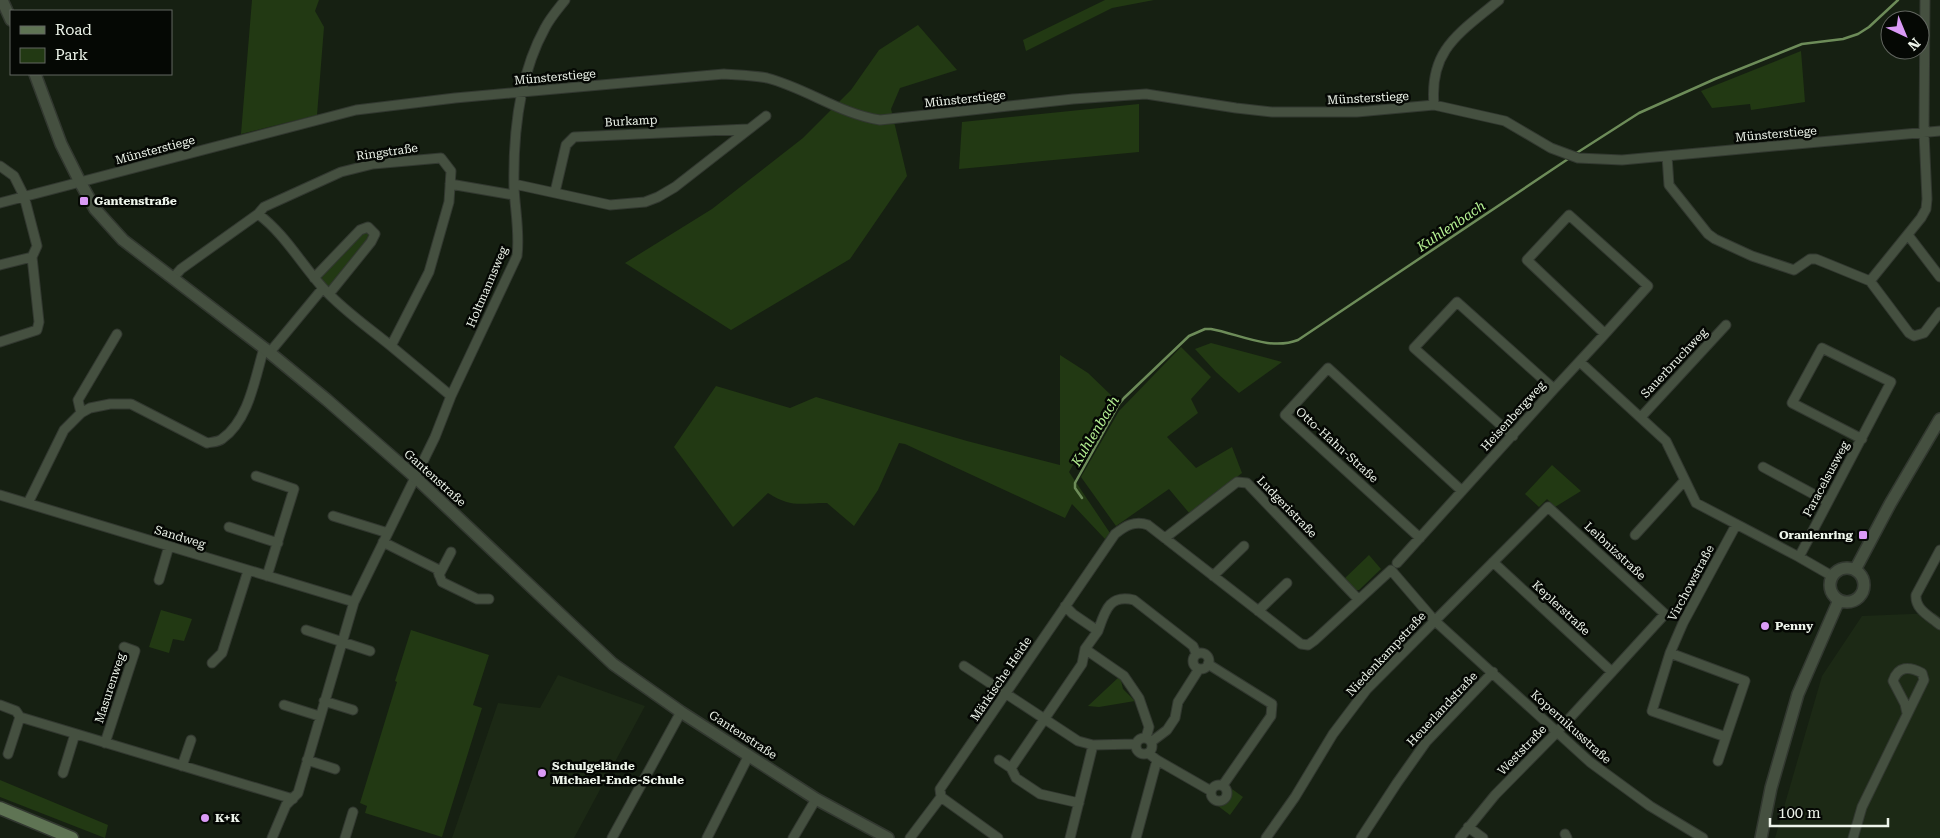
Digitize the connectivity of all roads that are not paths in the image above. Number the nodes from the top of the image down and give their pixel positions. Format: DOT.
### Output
graph roads {
  1 [pos="565,0"];
  2 [pos="1499,0"];
  3 [pos="1925,0"];
  4 [pos="1,2"];
  5 [pos="10,18"];
  6 [pos="34,75"];
  7 [pos="522,93"];
  8 [pos="1434,105"];
  9 [pos="766,116"];
  10 [pos="749,129"];
  11 [pos="1940,131"];
  12 [pos="1924,133"];
  13 [pos="1666,156"];
  14 [pos="0,166"];
  15 [pos="80,182"];
  16 [pos="450,184"];
  17 [pos="514,184"];
  18 [pos="555,192"];
  19 [pos="514,195"];
  20 [pos="24,196"];
  21 [pos="0,203"];
  22 [pos="258,214"];
  23 [pos="1908,235"];
  24 [pos="32,257"];
  25 [pos="0,265"];
  26 [pos="1940,277"];
  27 [pos="173,278"];
  28 [pos="314,278"];
  29 [pos="1870,281"];
  30 [pos="326,291"];
  31 [pos="1940,312"];
  32 [pos="1726,325"];
  33 [pos="117,334"];
  34 [pos="1605,334"];
  35 [pos="0,342"];
  36 [pos="391,346"];
  37 [pos="267,350"];
  38 [pos="1580,362"];
  39 [pos="1554,389"];
  40 [pos="451,396"];
  41 [pos="81,413"];
  42 [pos="1641,417"];
  43 [pos="1940,419"];
  44 [pos="1512,436"];
  45 [pos="1862,440"];
  46 [pos="1763,467"];
  47 [pos="256,476"];
  48 [pos="415,477"];
  49 [pos="1685,480"];
  50 [pos="1462,491"];
  51 [pos="0,495"];
  52 [pos="1828,502"];
  53 [pos="28,503"];
  54 [pos="1548,506"];
  55 [pos="333,516"];
  56 [pos="1736,525"];
  57 [pos="229,527"];
  58 [pos="388,533"];
  59 [pos="1635,535"];
  60 [pos="1164,538"];
  61 [pos="1420,538"];
  62 [pos="383,542"];
  63 [pos="278,543"];
  64 [pos="169,546"];
  65 [pos="1244,546"];
  66 [pos="1940,550"];
  67 [pos="451,552"];
  68 [pos="1799,557"];
  69 [pos="1493,562"];
  70 [pos="1397,563"];
  71 [pos="1855,570"];
  72 [pos="248,571"];
  73 [pos="439,575"];
  74 [pos="267,576"];
  75 [pos="1213,576"];
  76 [pos="1832,576"];
  77 [pos="159,580"];
  78 [pos="1287,583"];
  79 [pos="489,599"];
  80 [pos="1358,599"];
  81 [pos="1839,600"];
  82 [pos="354,602"];
  83 [pos="1065,606"];
  84 [pos="1258,611"];
  85 [pos="1664,614"];
  86 [pos="1434,620"];
  87 [pos="1940,625"];
  88 [pos="306,630"];
  89 [pos="1098,631"];
  90 [pos="342,641"];
  91 [pos="124,647"];
  92 [pos="1085,649"];
  93 [pos="370,651"];
  94 [pos="1196,653"];
  95 [pos="1670,653"];
  96 [pos="212,663"];
  97 [pos="1208,664"];
  98 [pos="964,666"];
  99 [pos="1199,669"];
  100 [pos="1492,672"];
  101 [pos="1612,672"];
  102 [pos="1007,694"];
  103 [pos="324,701"];
  104 [pos="0,705"];
  105 [pos="284,706"];
  106 [pos="353,710"];
  107 [pos="681,712"];
  108 [pos="1908,713"];
  109 [pos="319,716"];
  110 [pos="20,717"];
  111 [pos="1045,719"];
  112 [pos="1557,732"];
  113 [pos="75,734"];
  114 [pos="1726,736"];
  115 [pos="191,740"];
  116 [pos="1149,740"];
  117 [pos="105,743"];
  118 [pos="1092,744"];
  119 [pos="1136,744"];
  120 [pos="8,754"];
  121 [pos="1148,754"];
  122 [pos="749,755"];
  123 [pos="307,760"];
  124 [pos="999,760"];
  125 [pos="1157,760"];
  126 [pos="1718,761"];
  127 [pos="182,766"];
  128 [pos="1011,768"];
  129 [pos="335,769"];
  130 [pos="63,773"];
  131 [pos="1223,785"];
  132 [pos="1211,791"];
  133 [pos="941,797"];
  134 [pos="293,799"];
  135 [pos="816,799"];
  136 [pos="1079,803"];
  137 [pos="0,808"];
  138 [pos="353,812"];
  139 [pos="1468,827"];
  140 [pos="72,838"];
  141 [pos="272,838"];
  142 [pos="345,838"];
  143 [pos="612,838"];
  144 [pos="707,838"];
  145 [pos="793,838"];
  146 [pos="888,838"];
  147 [pos="910,838"];
  148 [pos="998,838"];
  149 [pos="1070,838"];
  150 [pos="1136,838"];
  151 [pos="1266,838"];
  152 [pos="1361,838"];
  153 [pos="1460,838"];
  154 [pos="1483,838"];
  155 [pos="1703,838"];
  156 [pos="1760,838"];
  157 [pos="1853,838"];
  1 -- 7 [label="street, Holtmannsweg"];
  2 -- 8 [label="street"];
  3 -- 12 [label="street"];
  4 -- 5 [label="street"];
  6 -- 15 [label="street, Gantenstraße"];
  7 -- 8 [label="street, Münsterstiege"];
  7 -- 15 [label="street, Münsterstiege"];
  7 -- 17 [label="street, Holtmannsweg"];
  8 -- 13 [label="street, Münsterstiege"];
  9 -- 10 [label="street"];
  10 -- 18 [label="street"];
  10 -- 18 [label="street, Burkamp"];
  11 -- 12 [label="street, Münsterstiege"];
  12 -- 13 [label="street, Münsterstiege"];
  12 -- 23 [label="street"];
  13 -- 29 [label="street"];
  14 -- 20 [label="street"];
  15 -- 20 [label="street, Münsterstiege"];
  15 -- 27 [label="street, Gantenstraße"];
  16 -- 19 [label="street"];
  16 -- 22 [label="street, Ringstraße"];
  16 -- 36 [label="street, Ringstraße"];
  17 -- 18 [label="street"];
  17 -- 19 [label="street, Holtmannsweg"];
  19 -- 40 [label="street, Holtmannsweg"];
  20 -- 21 [label="street, Münsterstiege"];
  20 -- 24 [label="street"];
  22 -- 27 [label="street, Ringstraße"];
  22 -- 28 [label="street"];
  23 -- 26 [label="street"];
  23 -- 29 [label="street"];
  24 -- 25 [label="street"];
  24 -- 35 [label="street"];
  27 -- 37 [label="street, Gantenstraße"];
  28 -- 30 [label="street"];
  28 -- 30 [label="street"];
  29 -- 31 [label="street"];
  30 -- 36 [label="street"];
  30 -- 37 [label="street"];
  32 -- 42 [label="street, Sauerbruchweg"];
  33 -- 41 [label="street"];
  34 -- 34 [label="street, Heisenbergweg"];
  34 -- 38 [label="street, Heisenbergweg"];
  36 -- 40 [label="street"];
  37 -- 41 [label="street"];
  37 -- 48 [label="street, Gantenstraße"];
  38 -- 39 [label="street, Heisenbergweg"];
  38 -- 42 [label="street, Sauerbruchweg"];
  39 -- 44 [label="street, Heisenbergweg"];
  39 -- 44 [label="street"];
  40 -- 48 [label="street, Holtmannsweg"];
  41 -- 53 [label="street"];
  42 -- 49 [label="street, Sauerbruchweg"];
  43 -- 71 [label="street"];
  44 -- 50 [label="street, Heisenbergweg"];
  45 -- 45 [label="street, Paracelsusweg"];
  45 -- 52 [label="street, Paracelsusweg"];
  46 -- 52 [label="street"];
  47 -- 63 [label="street"];
  48 -- 58 [label="street, Holtmannsweg"];
  48 -- 107 [label="street, Gantenstraße"];
  49 -- 56 [label="street, Sauerbruchweg"];
  49 -- 59 [label="street"];
  50 -- 61 [label="street, Heisenbergweg"];
  50 -- 61 [label="street, Otto-Hahn-Straße"];
  51 -- 53 [label="street, Sandweg"];
  52 -- 68 [label="street, Paracelsusweg"];
  53 -- 64 [label="street, Sandweg"];
  54 -- 69 [label="street, Niedenkampstraße"];
  54 -- 85 [label="street, Leibnizstraße"];
  55 -- 58 [label="street"];
  56 -- 68 [label="street, Sauerbruchweg"];
  56 -- 95 [label="street, Virchowstraße"];
  57 -- 63 [label="street"];
  58 -- 62 [label="street, Holtmannsweg"];
  60 -- 75 [label="street"];
  60 -- 80 [label="street, Ludgeristraße"];
  60 -- 83 [label="street, Märkische Heide"];
  61 -- 70 [label="street, Heisenbergweg"];
  62 -- 73 [label="street"];
  62 -- 82 [label="street, Holtmannsweg"];
  63 -- 74 [label="street"];
  64 -- 72 [label="street, Sandweg"];
  64 -- 77 [label="street"];
  65 -- 75 [label="street"];
  66 -- 87 [label="street"];
  67 -- 73 [label="street"];
  68 -- 76 [label="street, Sauerbruchweg"];
  69 -- 86 [label="street, Niedenkampstraße"];
  69 -- 101 [label="street, Keplerstraße"];
  71 -- 76 [label="street"];
  71 -- 81 [label="street"];
  72 -- 74 [label="street, Sandweg"];
  72 -- 96 [label="street"];
  73 -- 79 [label="street"];
  74 -- 82 [label="street, Sandweg"];
  75 -- 84 [label="street"];
  76 -- 81 [label="street"];
  78 -- 84 [label="street"];
  80 -- 84 [label="street"];
  80 -- 86 [label="street"];
  81 -- 156 [label="street"];
  82 -- 90 [label="street, Holtmannsweg"];
  83 -- 89 [label="street"];
  83 -- 102 [label="street, Märkische Heide"];
  85 -- 101 [label="street, Weststraße"];
  86 -- 100 [label="street, Kopernikusstraße"];
  86 -- 151 [label="street, Niedenkampstraße"];
  88 -- 90 [label="street"];
  89 -- 92 [label="street"];
  89 -- 94 [label="street"];
  90 -- 93 [label="street"];
  90 -- 103 [label="street, Holtmannsweg"];
  91 -- 117 [label="street, Masurenweg"];
  92 -- 111 [label="street"];
  92 -- 116 [label="street"];
  94 -- 97 [label="street"];
  94 -- 99 [label="street"];
  95 -- 114 [label="street"];
  95 -- 114 [label="street, Virchowstraße"];
  97 -- 99 [label="street"];
  97 -- 131 [label="street"];
  98 -- 102 [label="street"];
  99 -- 116 [label="street"];
  100 -- 112 [label="street, Kopernikusstraße"];
  100 -- 152 [label="street, Heuerlandstraße"];
  101 -- 112 [label="street, Weststraße"];
  102 -- 111 [label="street"];
  102 -- 133 [label="street, Märkische Heide"];
  103 -- 106 [label="street"];
  103 -- 109 [label="street, Holtmannsweg"];
  104 -- 110 [label="street"];
  105 -- 109 [label="street"];
  107 -- 122 [label="street, Gantenstraße"];
  107 -- 143 [label="street"];
  108 -- 108 [label="street"];
  108 -- 157 [label="street"];
  109 -- 123 [label="street, Holtmannsweg"];
  110 -- 113 [label="street"];
  110 -- 120 [label="street"];
  111 -- 118 [label="street"];
  111 -- 128 [label="street"];
  112 -- 139 [label="street, Weststraße"];
  112 -- 155 [label="street, Kopernikusstraße"];
  113 -- 117 [label="street"];
  113 -- 130 [label="street"];
  114 -- 126 [label="street"];
  115 -- 127 [label="street"];
  116 -- 119 [label="street"];
  116 -- 121 [label="street"];
  117 -- 127 [label="street"];
  118 -- 119 [label="street"];
  118 -- 136 [label="street"];
  119 -- 121 [label="street"];
  121 -- 125 [label="street"];
  122 -- 135 [label="street, Gantenstraße"];
  122 -- 144 [label="street"];
  123 -- 129 [label="street"];
  123 -- 134 [label="street, Holtmannsweg"];
  124 -- 128 [label="street"];
  125 -- 132 [label="street"];
  125 -- 150 [label="street"];
  127 -- 134 [label="street"];
  128 -- 136 [label="street"];
  131 -- 132 [label="street"];
  131 -- 132 [label="street"];
  133 -- 147 [label="street, Märkische Heide"];
  133 -- 148 [label="street"];
  134 -- 141 [label="street, Holtmannsweg"];
  135 -- 145 [label="street"];
  135 -- 146 [label="street, Gantenstraße"];
  136 -- 149 [label="street"];
  137 -- 140 [label="main road"];
  138 -- 142 [label="street"];
  139 -- 153 [label="street, Weststraße"];
  139 -- 154 [label="street"];
}
